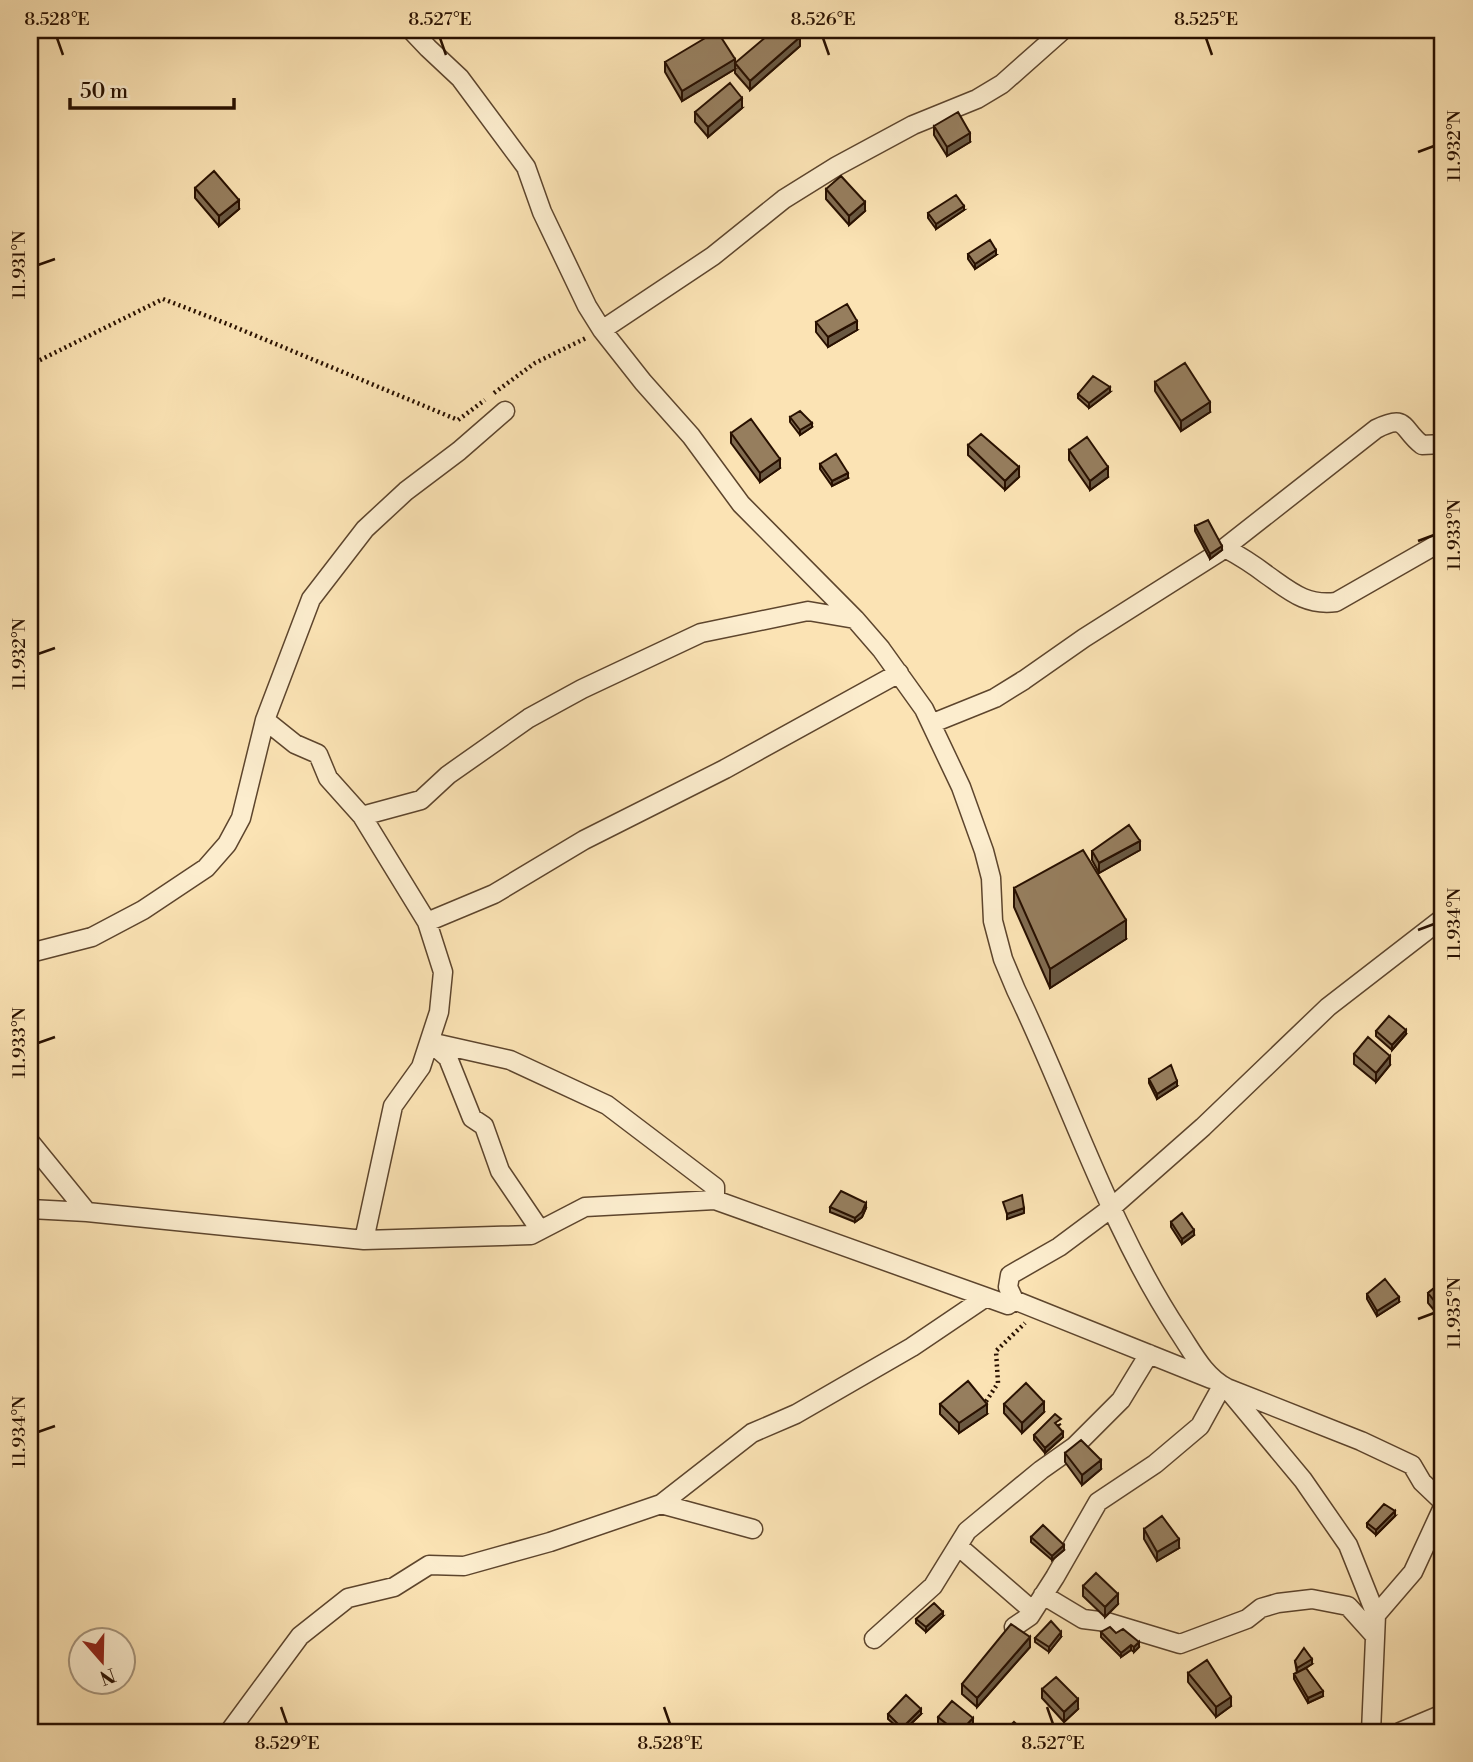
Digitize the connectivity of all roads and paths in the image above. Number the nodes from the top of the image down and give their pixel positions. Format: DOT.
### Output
graph roads {
  1 [pos="411,30"];
  2 [pos="1063,30"];
  3 [pos="602,330"];
  4 [pos="30,365"];
  5 [pos="505,411"];
  6 [pos="1443,444"];
  7 [pos="1443,546"];
  8 [pos="1225,548"];
  9 [pos="855,619"];
  10 [pos="899,673"];
  11 [pos="265,720"];
  12 [pos="933,723"];
  13 [pos="362,816"];
  14 [pos="1443,918"];
  15 [pos="427,922"];
  16 [pos="30,953"];
  17 [pos="430,1042"];
  18 [pos="30,1142"];
  19 [pos="715,1200"];
  20 [pos="30,1209"];
  21 [pos="1110,1209"];
  22 [pos="87,1212"];
  23 [pos="540,1230"];
  24 [pos="364,1240"];
  25 [pos="986,1297"];
  26 [pos="1014,1300"];
  27 [pos="1039,1310"];
  28 [pos="1149,1354"];
  29 [pos="1221,1385"];
  30 [pos="982,1408"];
  31 [pos="661,1504"];
  32 [pos="1443,1504"];
  33 [pos="752,1529"];
  34 [pos="958,1546"];
  35 [pos="1043,1595"];
  36 [pos="1032,1611"];
  37 [pos="1376,1615"];
  38 [pos="1014,1627"];
  39 [pos="1375,1636"];
  40 [pos="874,1639"];
  41 [pos="1443,1714"];
  42 [pos="229,1732"];
  43 [pos="1371,1732"];
  44 [pos="1399,1732"];
  1 -- 3 [label="street"];
  2 -- 3 [label="street"];
  3 -- 4 [label="path"];
  3 -- 9 [label="street"];
  5 -- 11 [label="street"];
  6 -- 8 [label="street"];
  7 -- 8 [label="street"];
  8 -- 12 [label="street"];
  9 -- 10 [label="street"];
  9 -- 13 [label="street"];
  10 -- 12 [label="street"];
  10 -- 15 [label="street"];
  11 -- 13 [label="street"];
  11 -- 16 [label="street"];
  12 -- 21 [label="street"];
  13 -- 15 [label="street"];
  14 -- 21 [label="street"];
  15 -- 17 [label="street"];
  17 -- 19 [label="street"];
  17 -- 23 [label="street"];
  17 -- 24 [label="street"];
  18 -- 22 [label="street"];
  19 -- 23 [label="street"];
  19 -- 25 [label="street"];
  20 -- 22 [label="street"];
  21 -- 26 [label="street"];
  21 -- 29 [label="street"];
  22 -- 24 [label="street"];
  23 -- 24 [label="street"];
  25 -- 26 [label="street"];
  25 -- 31 [label="street"];
  26 -- 27 [label="street"];
  27 -- 28 [label="street"];
  27 -- 30 [label="path"];
  28 -- 29 [label="street"];
  28 -- 34 [label="street"];
  29 -- 32 [label="street"];
  29 -- 35 [label="street"];
  29 -- 37 [label="street"];
  31 -- 33 [label="street"];
  31 -- 42 [label="street"];
  32 -- 37 [label="street"];
  34 -- 36 [label="street"];
  34 -- 40 [label="street"];
  35 -- 36 [label="street"];
  35 -- 39 [label="street"];
  36 -- 38 [label="street"];
  37 -- 39 [label="street"];
  39 -- 43 [label="street"];
  41 -- 44 [label="street"];
}
